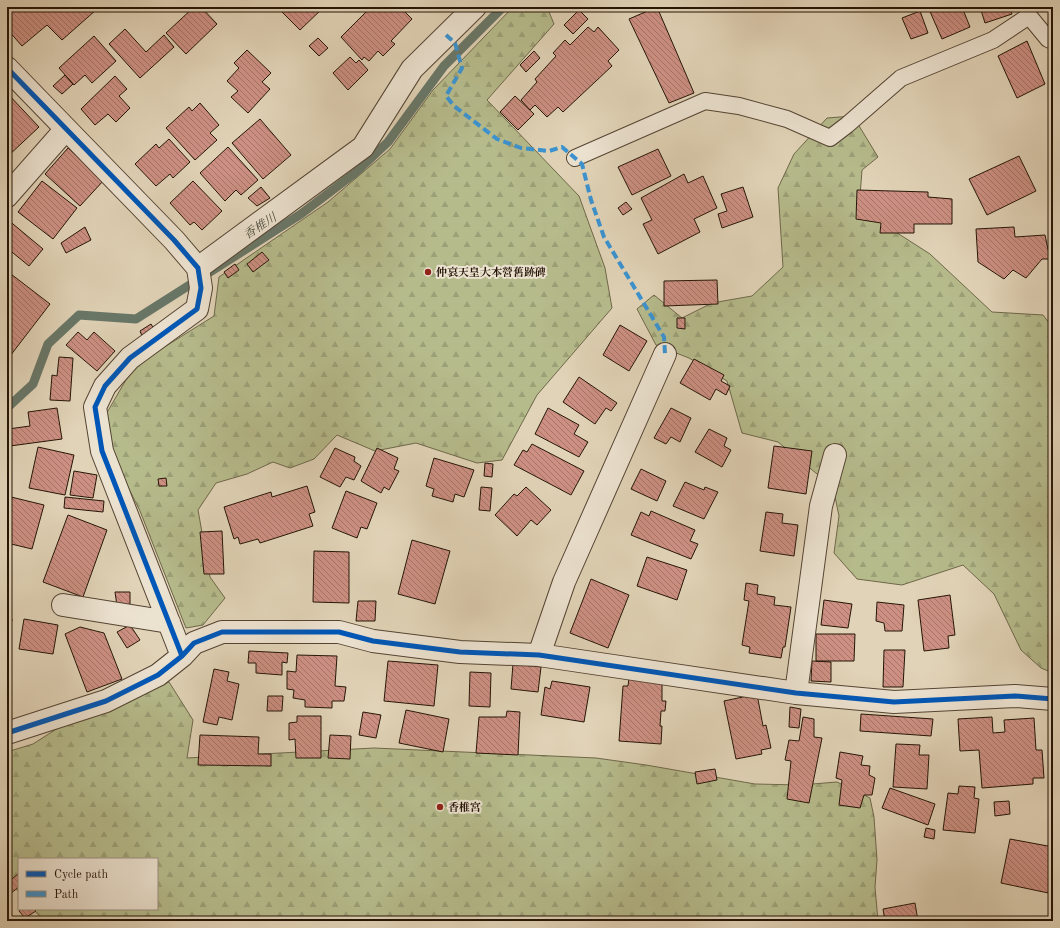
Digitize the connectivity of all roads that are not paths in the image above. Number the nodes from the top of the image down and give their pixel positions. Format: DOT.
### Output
graph roads {
  1 [pos="475,7"];
  2 [pos="1053,41"];
  3 [pos="7,68"];
  4 [pos="66,129"];
  5 [pos="575,158"];
  6 [pos="7,196"];
  7 [pos="198,268"];
  8 [pos="665,354"];
  9 [pos="835,455"];
  10 [pos="62,605"];
  11 [pos="169,622"];
  12 [pos="539,655"];
  13 [pos="182,656"];
  14 [pos="796,693"];
  15 [pos="1053,699"];
  16 [pos="7,733"];
  1 -- 7 [label="street"];
  2 -- 5 [label="lane"];
  3 -- 4 [label="street"];
  4 -- 6 [label="street"];
  4 -- 7 [label="street"];
  7 -- 11 [label="street"];
  8 -- 12 [label="street"];
  9 -- 14 [label="street"];
  10 -- 11 [label="street"];
  11 -- 13 [label="street"];
  12 -- 13 [label="street"];
  12 -- 14 [label="street"];
  13 -- 16 [label="street"];
  14 -- 15 [label="street"];
}
